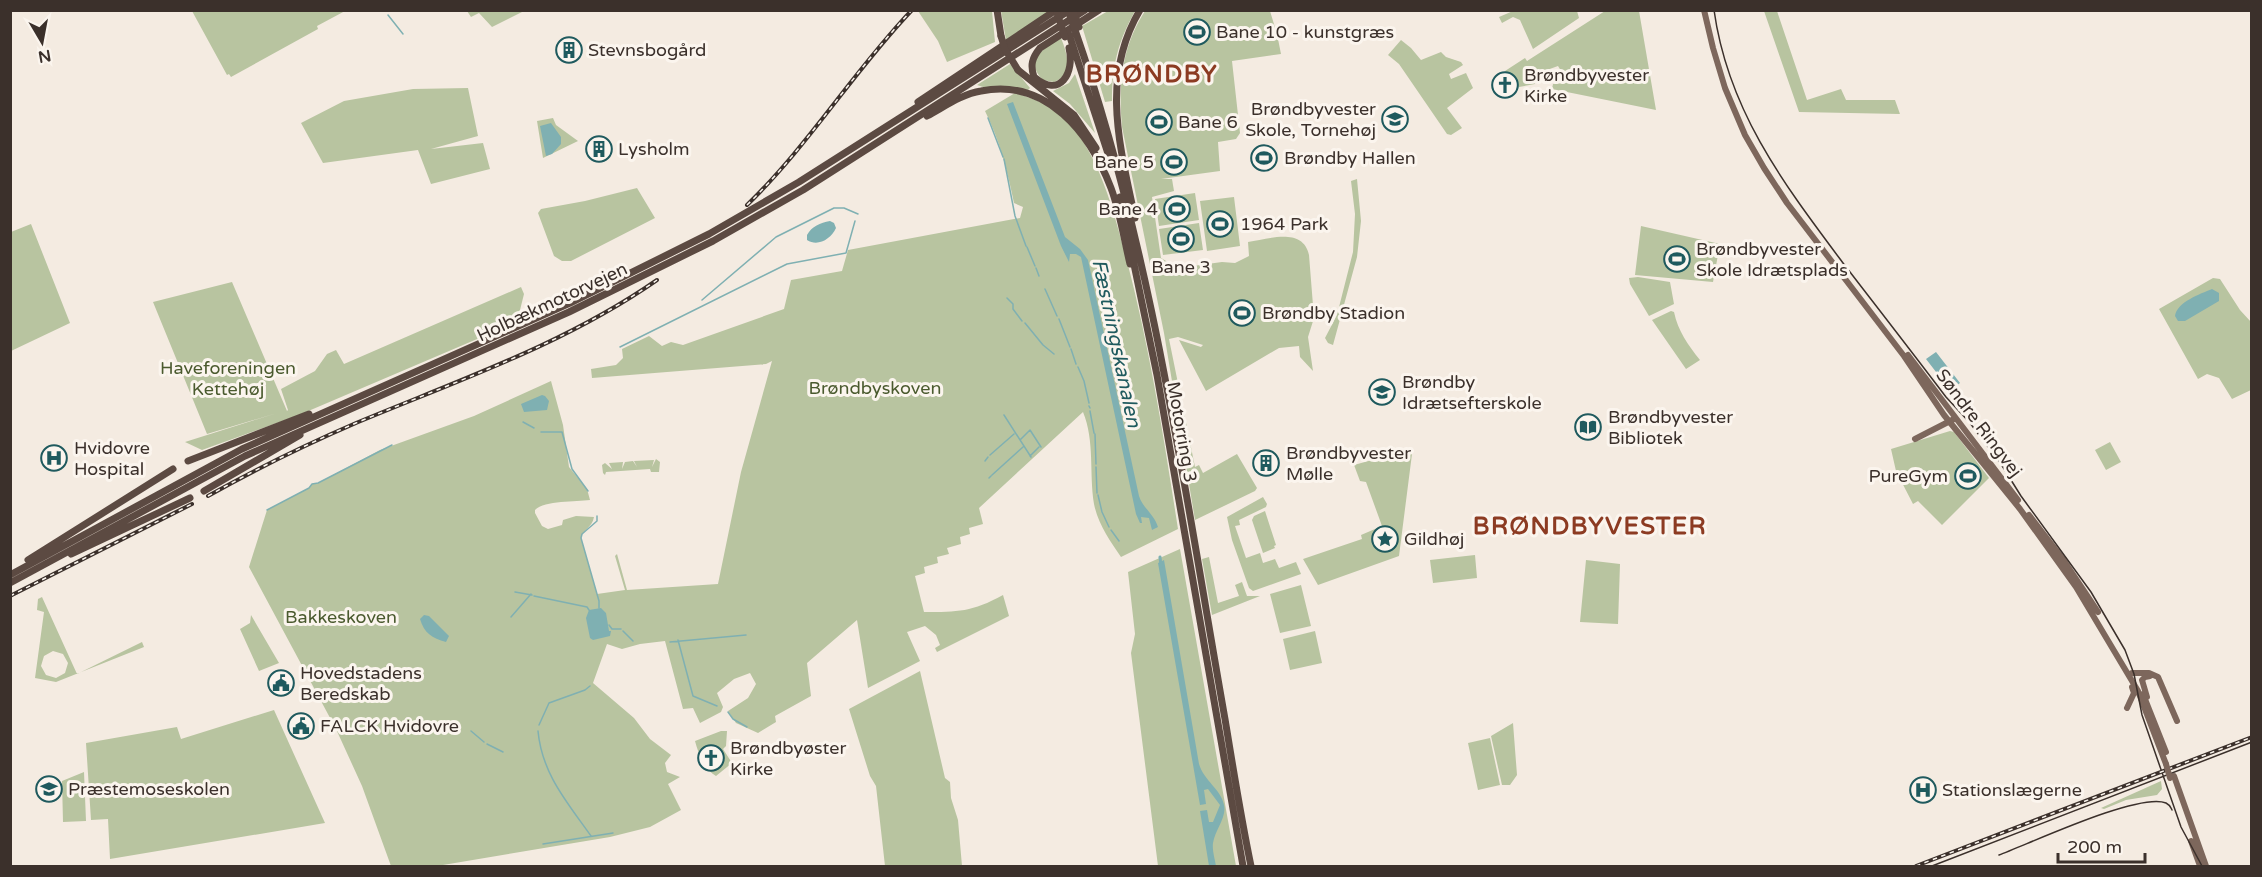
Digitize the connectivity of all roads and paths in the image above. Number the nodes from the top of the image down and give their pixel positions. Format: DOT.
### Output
graph roads {
  1 [pos="997,10"];
  2 [pos="1057,10"];
  3 [pos="1070,10"];
  4 [pos="1085,10"];
  5 [pos="1099,10"];
  6 [pos="1140,10"];
  7 [pos="1707,10"];
  8 [pos="1072,32"];
  9 [pos="870,147"];
  10 [pos="846,153"];
  11 [pos="1131,246"];
  12 [pos="1149,291"];
  13 [pos="1157,375"];
  14 [pos="365,394"];
  15 [pos="331,416"];
  16 [pos="1953,419"];
  17 [pos="1915,439"];
  18 [pos="188,461"];
  19 [pos="173,469"];
  20 [pos="204,490"];
  21 [pos="190,498"];
  22 [pos="51,561"];
  23 [pos="10,570"];
  24 [pos="10,575"];
  25 [pos="10,583"];
  26 [pos="2120,660"];
  27 [pos="2132,673"];
  28 [pos="2161,682"];
  29 [pos="2146,711"];
  30 [pos="2177,721"];
  31 [pos="2154,725"];
  32 [pos="2186,819"];
  33 [pos="1243,867"];
  34 [pos="1251,867"];
  35 [pos="2200,867"];
  36 [pos="2206,867"];
  1 -- 11 [label="highway, bridge"];
  2 -- 8 [label="highway, Motorring 3, bridge"];
  2 -- 10 [label="highway"];
  3 -- 8 [label="highway, bridge"];
  3 -- 10 [label="highway, Holbækmotorvejen"];
  4 -- 9 [label="highway, Holbækmotorvejen"];
  5 -- 8 [label="highway"];
  6 -- 12 [label="highway"];
  7 -- 16 [label="main road, Søndre Ringvej"];
  8 -- 11 [label="highway, Motorring 3"];
  8 -- 12 [label="highway, Motorring 3"];
  9 -- 13 [label="highway"];
  9 -- 15 [label="highway, Holbækmotorvejen"];
  10 -- 14 [label="highway, Holbækmotorvejen"];
  11 -- 13 [label="highway, Motorring 3"];
  12 -- 34 [label="highway, Motorring 3"];
  13 -- 33 [label="highway, Motorring 3"];
  14 -- 18 [label="highway"];
  14 -- 24 [label="highway, Holbækmotorvejen"];
  15 -- 20 [label="highway"];
  15 -- 22 [label="highway, Holbækmotorvejen"];
  16 -- 17 [label="main road"];
  16 -- 26 [label="main road, Søndre Ringvej"];
  16 -- 27 [label="main road, Søndre Ringvej"];
  19 -- 23 [label="highway"];
  21 -- 22 [label="highway"];
  22 -- 25 [label="highway, Holbækmotorvejen"];
  26 -- 29 [label="main road, Søndre Ringvej"];
  26 -- 29 [label="main road"];
  27 -- 28 [label="main road"];
  27 -- 31 [label="main road, Søndre Ringvej"];
  28 -- 30 [label="main road"];
  28 -- 31 [label="main road"];
  29 -- 31 [label="main road, Søndre Ringvej"];
  31 -- 32 [label="main road, Søndre Ringvej, bridge"];
  32 -- 35 [label="main road, Søndre Ringvej"];
  32 -- 36 [label="main road, Søndre Ringvej"];
}
